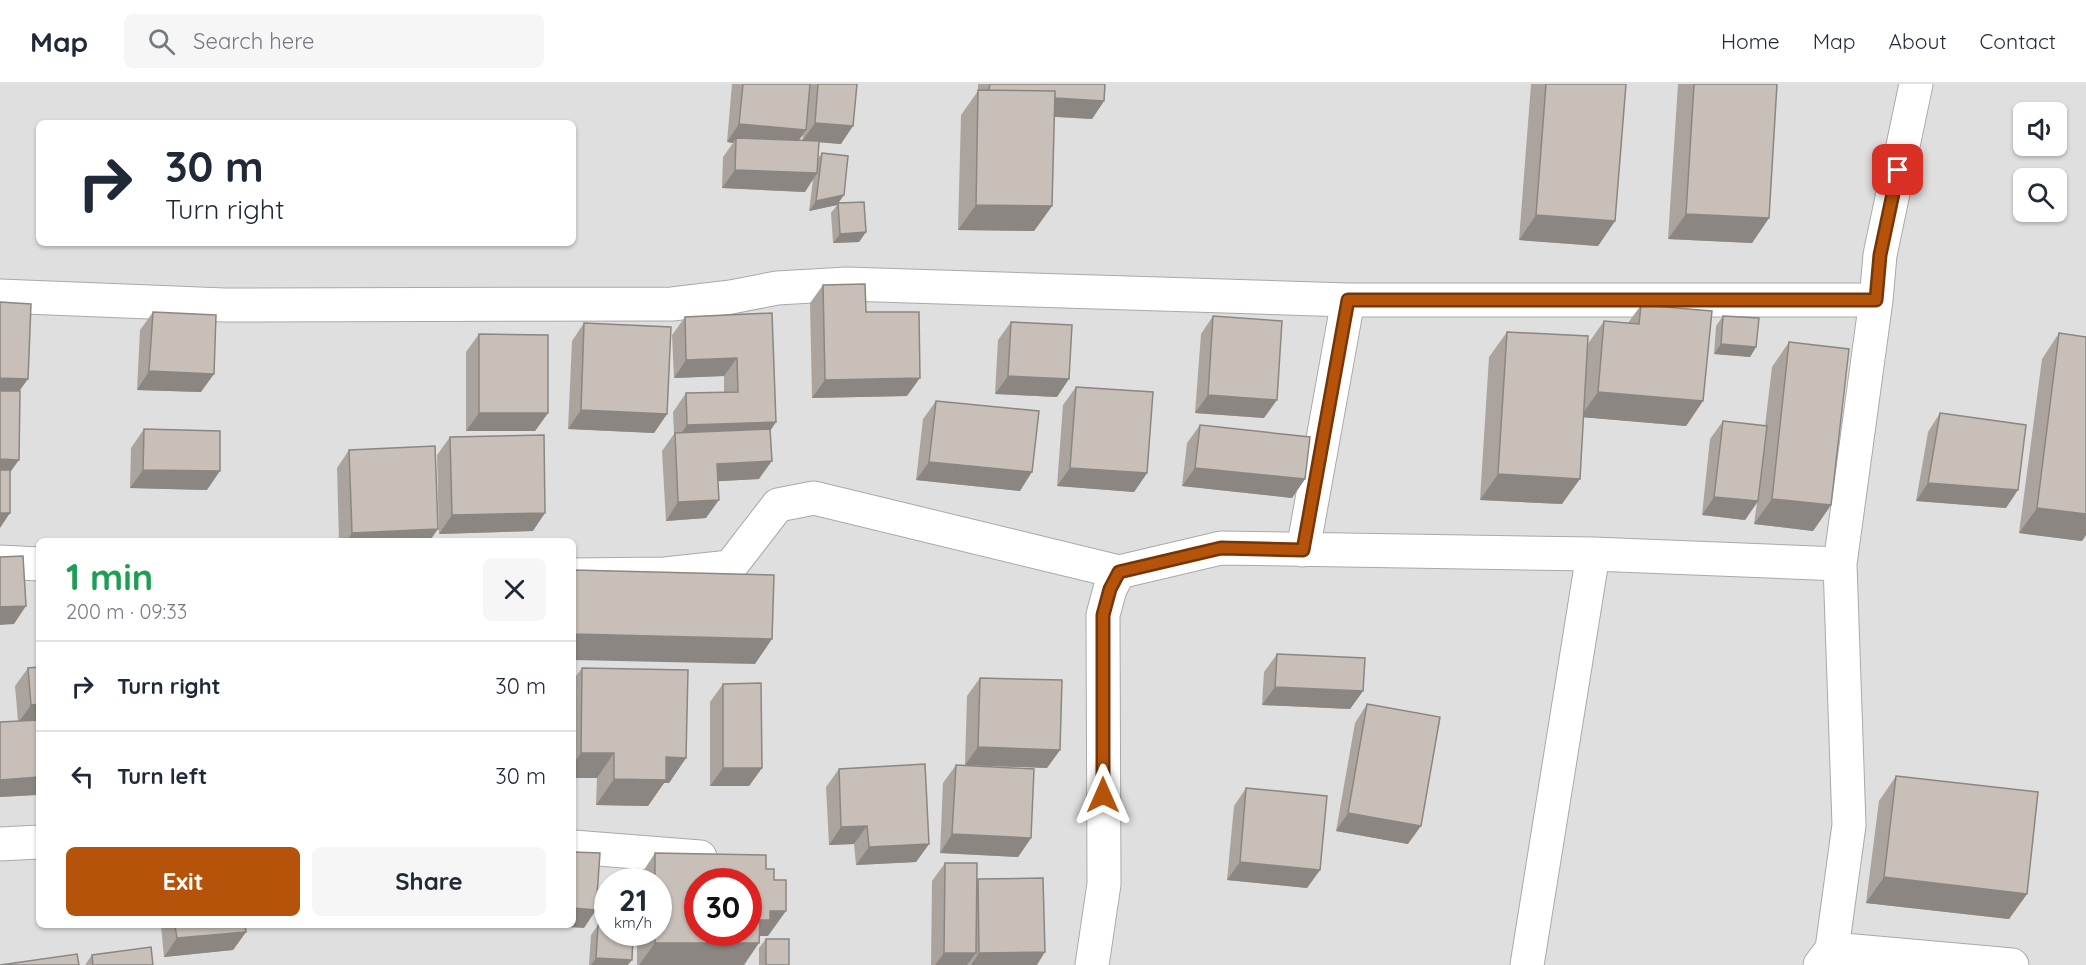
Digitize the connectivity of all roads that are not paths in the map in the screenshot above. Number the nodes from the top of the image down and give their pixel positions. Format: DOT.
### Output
graph roads {
  1 [pos="1916,84"];
  2 [pos="0,296"];
  3 [pos="1348,300"];
  4 [pos="1876,300"];
  5 [pos="1303,550"];
  6 [pos="1593,555"];
  7 [pos="0,562"];
  8 [pos="36,564"];
  9 [pos="1840,564"];
  10 [pos="1119,572"];
  11 [pos="576,574"];
  12 [pos="36,842"];
  13 [pos="0,844"];
  14 [pos="576,847"];
  15 [pos="723,859"];
  16 [pos="1826,957"];
  17 [pos="1092,965"];
  18 [pos="1527,965"];
  19 [pos="2012,965"];
  1 -- 4 [label="street"];
  2 -- 3 [label="street"];
  3 -- 4 [label="street"];
  3 -- 5 [label="street"];
  4 -- 9 [label="street"];
  5 -- 6 [label="street"];
  5 -- 10 [label="street"];
  6 -- 9 [label="street"];
  6 -- 18 [label="street"];
  7 -- 8 [label="street"];
  9 -- 16 [label="street"];
  10 -- 11 [label="street"];
  10 -- 17 [label="street"];
  12 -- 13 [label="street"];
  14 -- 15 [label="street"];
  16 -- 19 [label="street"];
}
